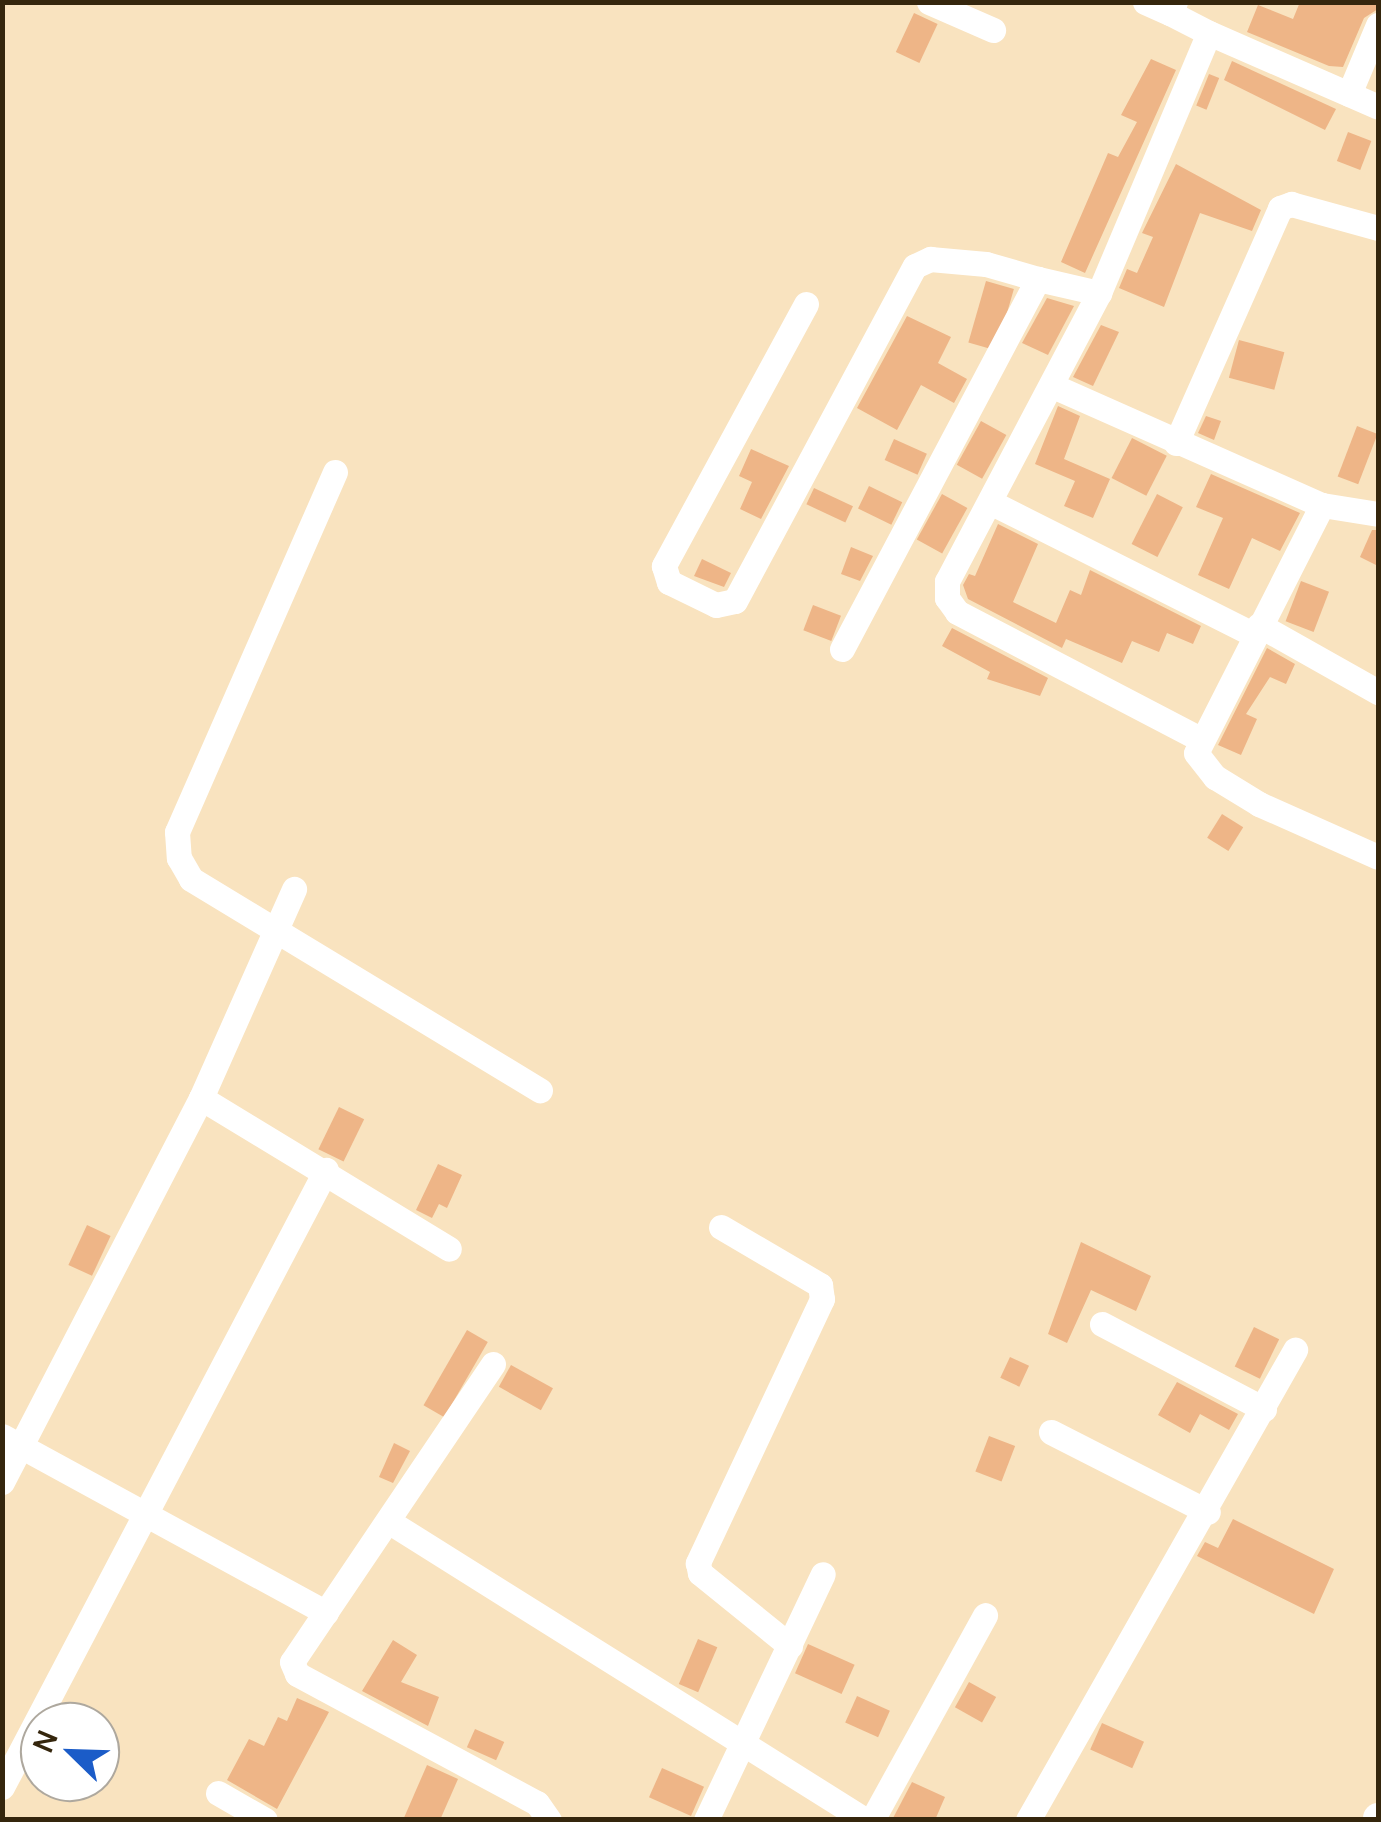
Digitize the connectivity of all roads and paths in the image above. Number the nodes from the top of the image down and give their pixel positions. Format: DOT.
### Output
graph roads {
  1 [pos="929,2"];
  2 [pos="1145,2"];
  3 [pos="1172,8"];
  4 [pos="1378,25"];
  5 [pos="992,30"];
  6 [pos="1209,32"];
  7 [pos="1349,94"];
  8 [pos="1378,108"];
  9 [pos="1378,228"];
  10 [pos="1038,279"];
  11 [pos="1099,292"];
  12 [pos="806,304"];
  13 [pos="1053,386"];
  14 [pos="1176,443"];
  15 [pos="334,472"];
  16 [pos="990,502"];
  17 [pos="1322,506"];
  18 [pos="1378,514"];
  19 [pos="1257,630"];
  20 [pos="842,650"];
  21 [pos="1378,692"];
  22 [pos="1200,738"];
  23 [pos="1378,857"];
  24 [pos="294,889"];
  25 [pos="274,929"];
  26 [pos="540,1090"];
  27 [pos="201,1098"];
  28 [pos="326,1170"];
  29 [pos="721,1226"];
  30 [pos="449,1249"];
  31 [pos="1102,1324"];
  32 [pos="1295,1350"];
  33 [pos="493,1364"];
  34 [pos="1264,1408"];
  35 [pos="1052,1432"];
  36 [pos="12,1441"];
  37 [pos="2,1482"];
  38 [pos="1208,1512"];
  39 [pos="146,1513"];
  40 [pos="388,1521"];
  41 [pos="823,1574"];
  42 [pos="326,1613"];
  43 [pos="984,1614"];
  44 [pos="790,1646"];
  45 [pos="744,1744"];
  46 [pos="2,1787"];
  47 [pos="218,1793"];
  48 [pos="265,1820"];
  49 [pos="549,1820"];
  50 [pos="706,1820"];
  51 [pos="868,1820"];
  52 [pos="1028,1820"];
  1 -- 5 [label="street"];
  2 -- 3 [label="street"];
  3 -- 6 [label="street"];
  4 -- 7 [label="street"];
  6 -- 7 [label="street"];
  6 -- 11 [label="street"];
  7 -- 8 [label="street"];
  9 -- 14 [label="street"];
  10 -- 11 [label="street"];
  10 -- 12 [label="street"];
  10 -- 20 [label="street"];
  11 -- 13 [label="street"];
  13 -- 14 [label="street"];
  13 -- 16 [label="street"];
  14 -- 17 [label="street"];
  15 -- 25 [label="street"];
  16 -- 19 [label="street"];
  16 -- 22 [label="street"];
  17 -- 18 [label="street"];
  17 -- 19 [label="street"];
  19 -- 21 [label="street"];
  19 -- 22 [label="street"];
  22 -- 23 [label="street"];
  24 -- 25 [label="street"];
  25 -- 26 [label="street"];
  25 -- 27 [label="street"];
  27 -- 28 [label="street"];
  27 -- 36 [label="street"];
  28 -- 30 [label="street"];
  28 -- 39 [label="street"];
  29 -- 44 [label="street"];
  31 -- 34 [label="street"];
  32 -- 34 [label="street"];
  33 -- 40 [label="street"];
  34 -- 38 [label="street"];
  35 -- 38 [label="street"];
  36 -- 37 [label="street"];
  36 -- 39 [label="street"];
  38 -- 52 [label="street"];
  39 -- 42 [label="street"];
  39 -- 46 [label="street"];
  40 -- 42 [label="street"];
  40 -- 45 [label="street"];
  41 -- 44 [label="street"];
  42 -- 49 [label="street"];
  43 -- 51 [label="street"];
  44 -- 45 [label="street"];
  45 -- 50 [label="street"];
  45 -- 51 [label="street"];
  47 -- 48 [label="street"];
}
